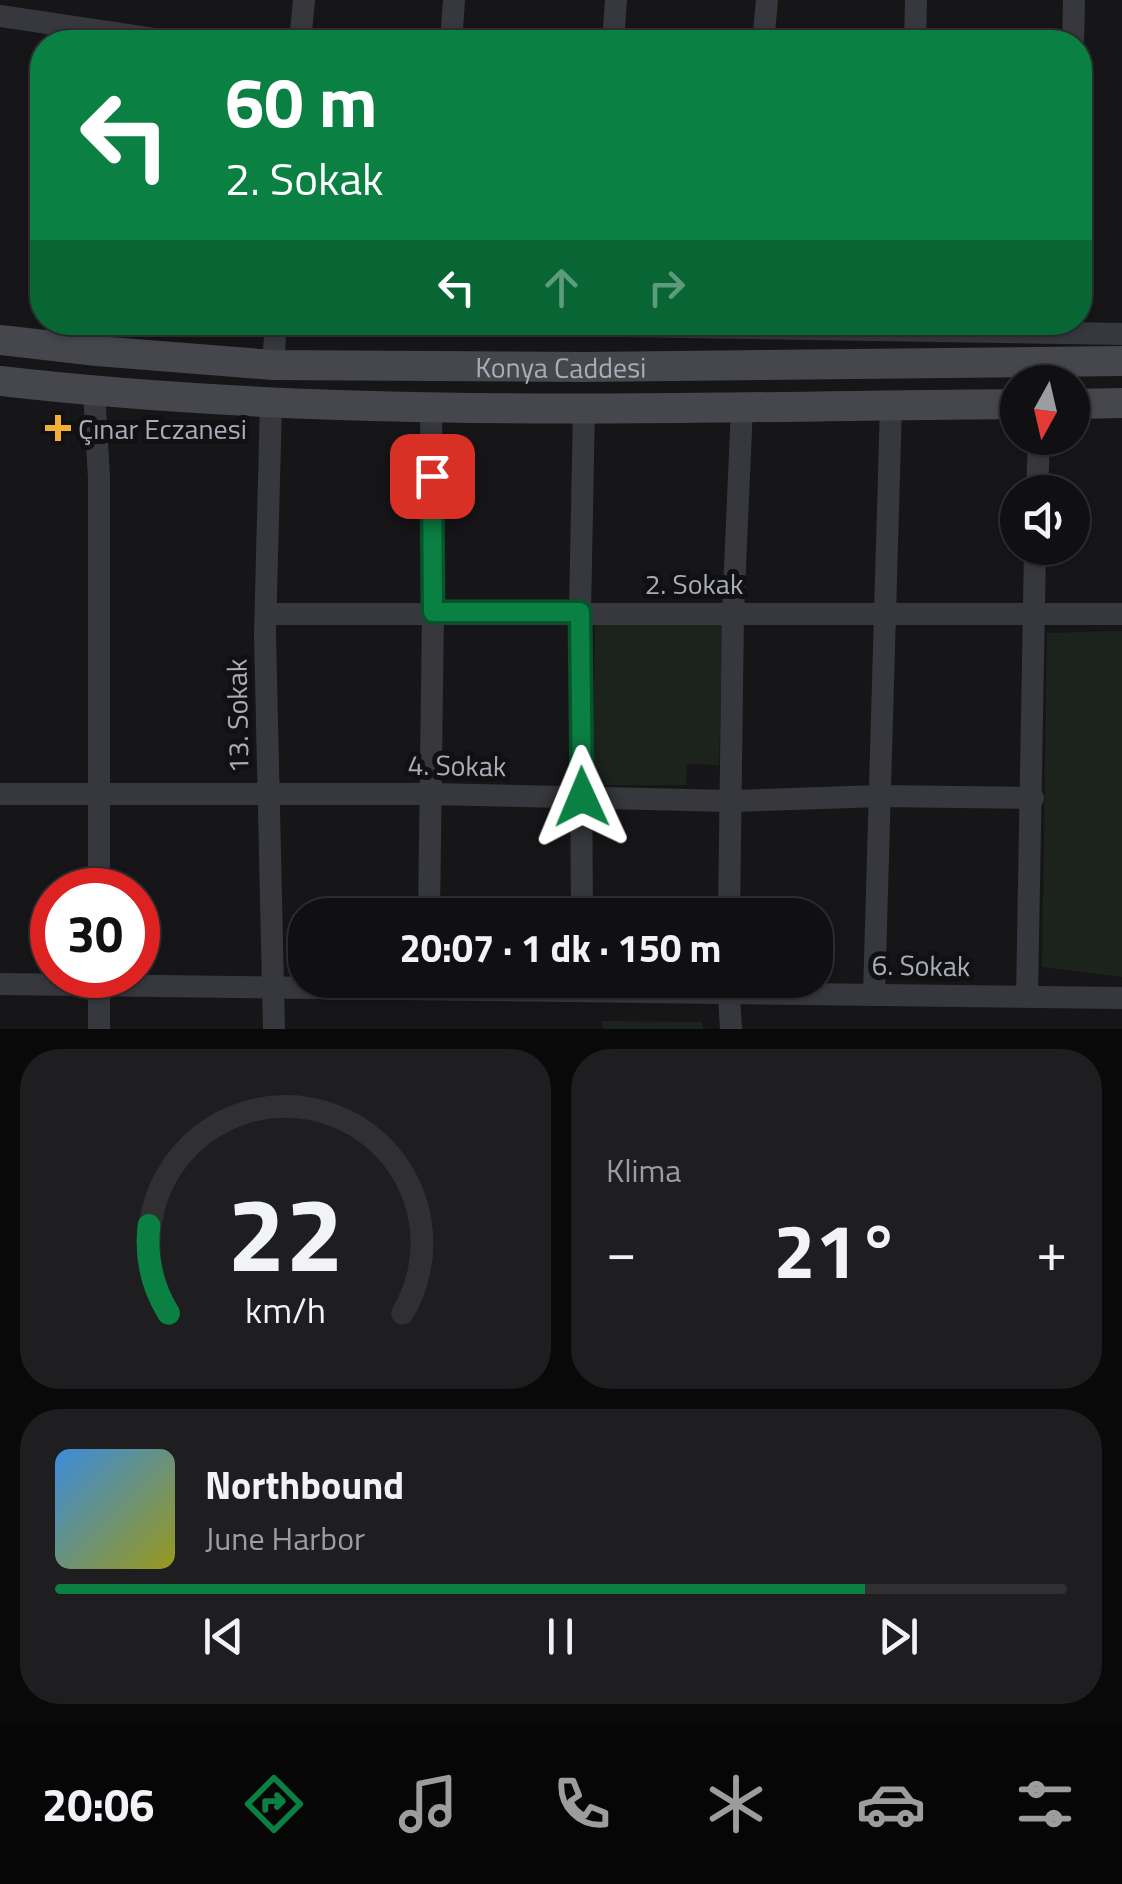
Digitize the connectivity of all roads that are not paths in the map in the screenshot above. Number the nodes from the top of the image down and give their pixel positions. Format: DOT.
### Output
graph roads {
  1 [pos="304,0"];
  2 [pos="454,0"];
  3 [pos="616,0"];
  4 [pos="767,0"];
  5 [pos="916,0"];
  6 [pos="1074,0"];
  7 [pos="0,16"];
  8 [pos="94,30"];
  9 [pos="301,30"];
  10 [pos="452,30"];
  11 [pos="614,30"];
  12 [pos="764,30"];
  13 [pos="915,30"];
  14 [pos="1073,30"];
  15 [pos="1122,334"];
  16 [pos="275,335"];
  17 [pos="432,335"];
  18 [pos="589,335"];
  19 [pos="739,335"];
  20 [pos="904,335"];
  21 [pos="1013,335"];
  22 [pos="1062,339"];
  23 [pos="0,340"];
  24 [pos="1122,362"];
  25 [pos="272,364"];
  26 [pos="903,364"];
  27 [pos="736,365"];
  28 [pos="430,366"];
  29 [pos="586,367"];
  30 [pos="0,380"];
  31 [pos="94,391"];
  32 [pos="271,403"];
  33 [pos="1000,404"];
  34 [pos="1090,404"];
  35 [pos="1122,404"];
  36 [pos="891,405"];
  37 [pos="742,406"];
  38 [pos="431,408"];
  39 [pos="584,408"];
  40 [pos="1035,565"];
  41 [pos="433,612"];
  42 [pos="580,612"];
  43 [pos="733,613"];
  44 [pos="885,613"];
  45 [pos="266,614"];
  46 [pos="1034,614"];
  47 [pos="1122,614"];
  48 [pos="0,794"];
  49 [pos="98,794"];
  50 [pos="431,794"];
  51 [pos="269,796"];
  52 [pos="880,796"];
  53 [pos="582,797"];
  54 [pos="1033,798"];
  55 [pos="731,800"];
  56 [pos="99,868"];
  57 [pos="429,898"];
  58 [pos="582,898"];
  59 [pos="729,898"];
  60 [pos="160,982"];
  61 [pos="30,983"];
  62 [pos="0,984"];
  63 [pos="273,987"];
  64 [pos="288,987"];
  65 [pos="833,993"];
  66 [pos="874,995"];
  67 [pos="1027,996"];
  68 [pos="99,998"];
  69 [pos="728,998"];
  70 [pos="1122,998"];
  71 [pos="99,1029"];
  72 [pos="274,1029"];
  73 [pos="731,1029"];
  1 -- 9 [label="street"];
  2 -- 10 [label="street"];
  3 -- 11 [label="street"];
  4 -- 12 [label="street"];
  5 -- 13 [label="street"];
  6 -- 14 [label="street"];
  7 -- 8 [label="street"];
  15 -- 22 [label="street"];
  16 -- 25 [label="street"];
  17 -- 28 [label="street"];
  18 -- 29 [label="street"];
  19 -- 27 [label="street"];
  20 -- 26 [label="street"];
  21 -- 22 [label="street"];
  22 -- 24 [label="main road, Konya Caddesi"];
  22 -- 26 [label="main road, Konya Caddesi"];
  23 -- 25 [label="main road, Konya Caddesi"];
  25 -- 28 [label="main road, Konya Caddesi"];
  25 -- 32 [label="main road"];
  26 -- 27 [label="main road, Konya Caddesi"];
  27 -- 29 [label="main road, Konya Caddesi"];
  28 -- 29 [label="main road, Konya Caddesi"];
  30 -- 31 [label="main road, Konya Caddesi"];
  31 -- 32 [label="main road, Konya Caddesi"];
  31 -- 49 [label="street"];
  32 -- 38 [label="main road, Konya Caddesi"];
  32 -- 45 [label="street, 13. Sokak"];
  33 -- 36 [label="main road, Konya Caddesi"];
  34 -- 35 [label="main road"];
  36 -- 37 [label="main road, Konya Caddesi"];
  36 -- 44 [label="street"];
  37 -- 39 [label="main road, Konya Caddesi"];
  37 -- 43 [label="street"];
  38 -- 39 [label="main road, Konya Caddesi"];
  38 -- 41 [label="street"];
  39 -- 42 [label="street"];
  40 -- 46 [label="street"];
  41 -- 42 [label="street, 2. Sokak"];
  41 -- 45 [label="street, 2. Sokak"];
  41 -- 50 [label="street"];
  42 -- 43 [label="street, 2. Sokak"];
  42 -- 53 [label="street"];
  43 -- 44 [label="street, 2. Sokak"];
  43 -- 55 [label="street"];
  44 -- 46 [label="street, 2. Sokak"];
  44 -- 52 [label="street"];
  45 -- 51 [label="street, 13. Sokak"];
  46 -- 47 [label="street, 2. Sokak"];
  46 -- 54 [label="street"];
  48 -- 49 [label="street, 4. Sokak"];
  49 -- 51 [label="street, 4. Sokak"];
  49 -- 56 [label="street"];
  50 -- 51 [label="street, 4. Sokak"];
  50 -- 53 [label="street, 4. Sokak"];
  50 -- 57 [label="street"];
  51 -- 63 [label="street, 13. Sokak"];
  52 -- 54 [label="street, 4. Sokak"];
  52 -- 55 [label="street, 4. Sokak"];
  52 -- 66 [label="street"];
  53 -- 55 [label="street, 4. Sokak"];
  53 -- 58 [label="street"];
  54 -- 67 [label="street"];
  55 -- 59 [label="street"];
  60 -- 63 [label="street, 6. Sokak"];
  61 -- 62 [label="street, 6. Sokak"];
  63 -- 64 [label="street, 6. Sokak"];
  63 -- 72 [label="street, 13. Sokak"];
  65 -- 66 [label="street, 6. Sokak"];
  66 -- 67 [label="street, 6. Sokak"];
  67 -- 70 [label="street, 6. Sokak"];
  68 -- 71 [label="street"];
  69 -- 73 [label="street"];
}
